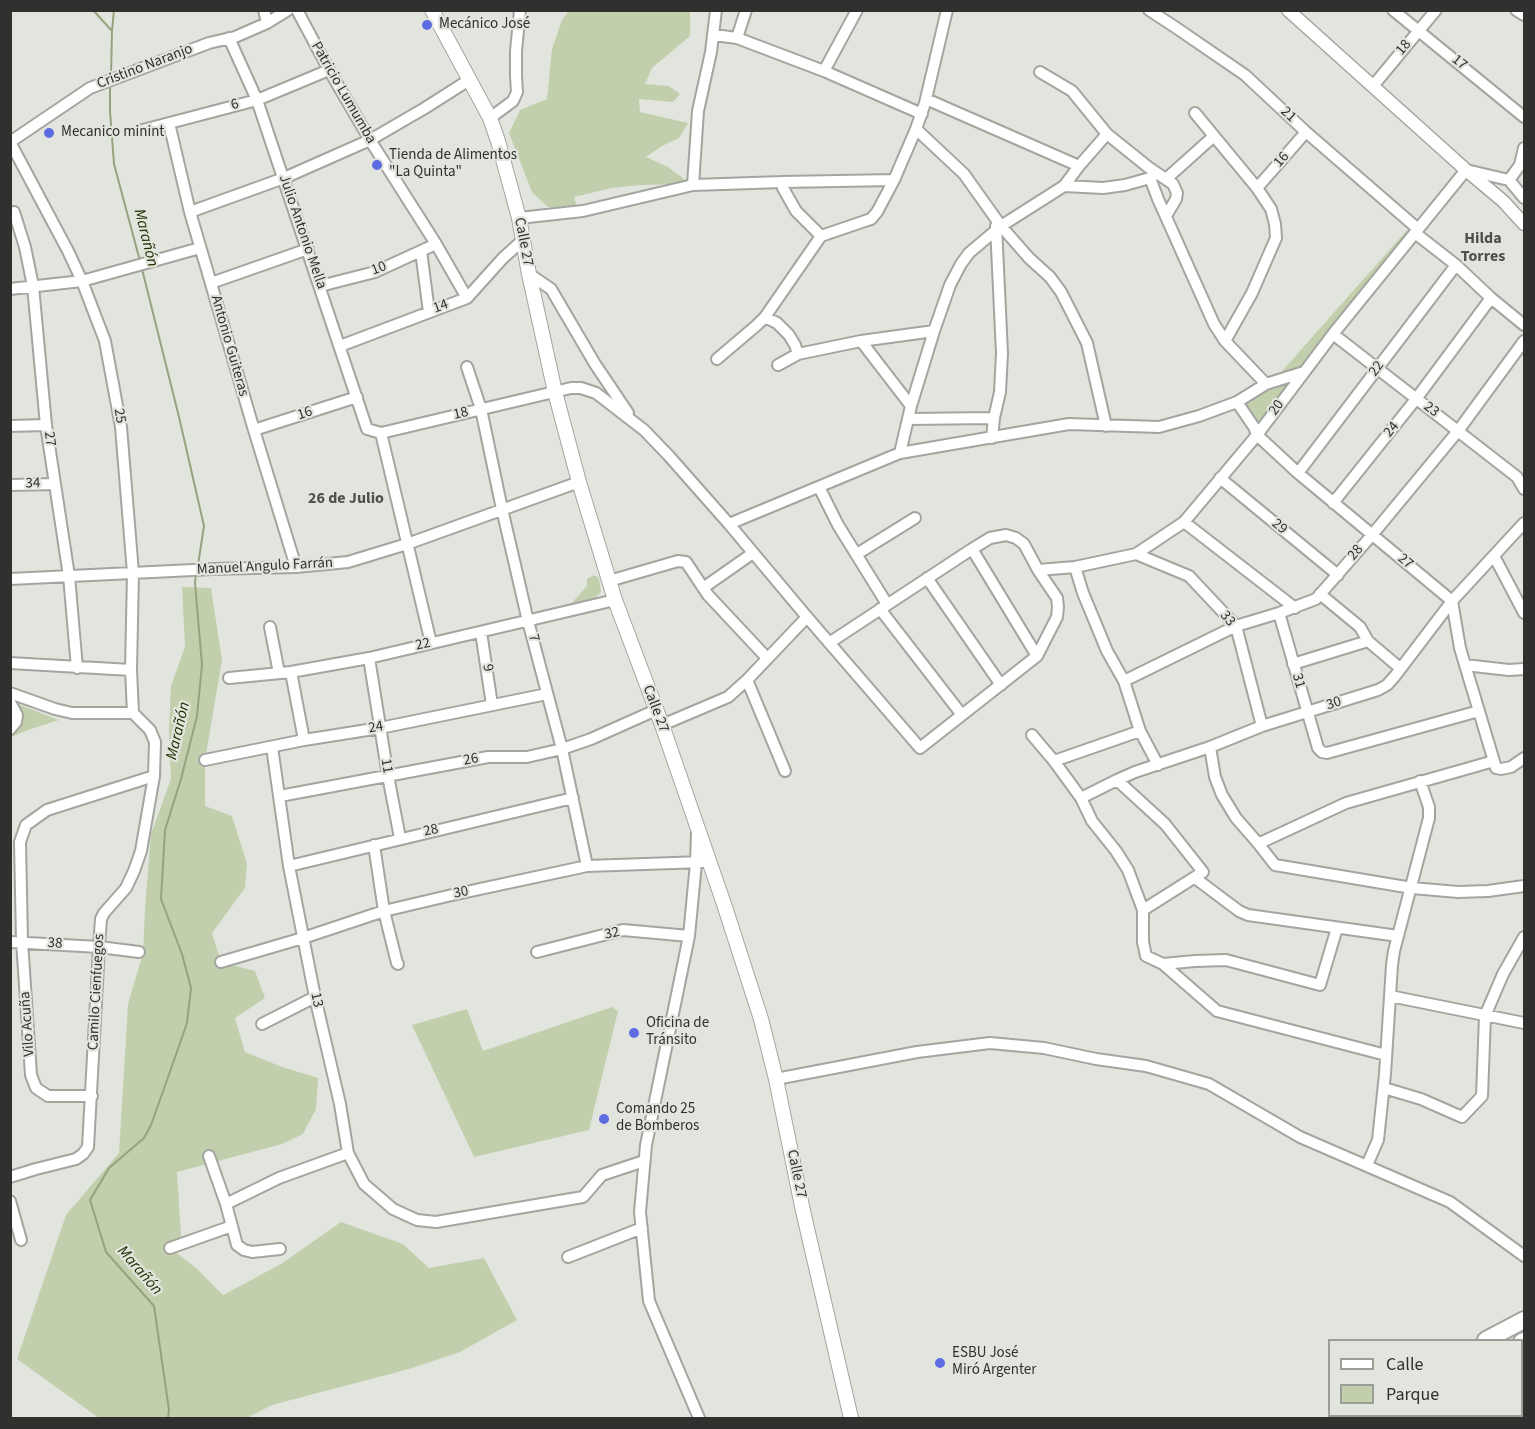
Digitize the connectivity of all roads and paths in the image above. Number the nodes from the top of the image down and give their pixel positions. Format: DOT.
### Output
graph roads {
  1 [pos="264,10"];
  2 [pos="288,10"];
  3 [pos="297,10"];
  4 [pos="432,10"];
  5 [pos="520,10"];
  6 [pos="716,10"];
  7 [pos="746,10"];
  8 [pos="856,10"];
  9 [pos="947,10"];
  10 [pos="1149,10"];
  11 [pos="1288,10"];
  12 [pos="1393,10"];
  13 [pos="1436,10"];
  14 [pos="1516,10"];
  15 [pos="1524,15"];
  16 [pos="267,23"];
  17 [pos="1419,31"];
  18 [pos="714,34"];
  19 [pos="229,38"];
  20 [pos="737,38"];
  21 [pos="328,70"];
  22 [pos="824,71"];
  23 [pos="1040,72"];
  24 [pos="469,80"];
  25 [pos="1372,86"];
  26 [pos="926,99"];
  27 [pos="257,100"];
  28 [pos="1195,113"];
  29 [pos="921,114"];
  30 [pos="1524,117"];
  31 [pos="490,118"];
  32 [pos="169,123"];
  33 [pos="916,129"];
  34 [pos="139,131"];
  35 [pos="1306,132"];
  36 [pos="1107,134"];
  37 [pos="1214,136"];
  38 [pos="370,140"];
  39 [pos="10,142"];
  40 [pos="1524,148"];
  41 [pos="1079,166"];
  42 [pos="1466,170"];
  43 [pos="1153,176"];
  44 [pos="284,178"];
  45 [pos="1166,179"];
  46 [pos="894,180"];
  47 [pos="1509,180"];
  48 [pos="782,182"];
  49 [pos="693,185"];
  50 [pos="1064,186"];
  51 [pos="1257,188"];
  52 [pos="1524,198"];
  53 [pos="14,212"];
  54 [pos="190,212"];
  55 [pos="1166,216"];
  56 [pos="519,219"];
  57 [pos="1524,224"];
  58 [pos="998,225"];
  59 [pos="1416,231"];
  60 [pos="820,236"];
  61 [pos="523,240"];
  62 [pos="436,244"];
  63 [pos="200,248"];
  64 [pos="308,249"];
  65 [pos="421,251"];
  66 [pos="1456,265"];
  67 [pos="529,274"];
  68 [pos="82,281"];
  69 [pos="211,283"];
  70 [pos="320,285"];
  71 [pos="33,286"];
  72 [pos="10,289"];
  73 [pos="467,298"];
  74 [pos="1491,298"];
  75 [pos="429,312"];
  76 [pos="765,316"];
  77 [pos="1524,325"];
  78 [pos="934,331"];
  79 [pos="1333,334"];
  80 [pos="861,341"];
  81 [pos="1225,341"];
  82 [pos="1524,341"];
  83 [pos="340,346"];
  84 [pos="798,354"];
  85 [pos="717,359"];
  86 [pos="778,365"];
  87 [pos="467,368"];
  88 [pos="1377,369"];
  89 [pos="1305,372"];
  90 [pos="1266,384"];
  91 [pos="555,392"];
  92 [pos="357,397"];
  93 [pos="1416,399"];
  94 [pos="1237,402"];
  95 [pos="911,406"];
  96 [pos="481,409"];
  97 [pos="908,418"];
  98 [pos="994,418"];
  99 [pos="635,423"];
  100 [pos="46,425"];
  101 [pos="10,426"];
  102 [pos="1106,426"];
  103 [pos="367,429"];
  104 [pos="254,430"];
  105 [pos="1458,431"];
  106 [pos="381,433"];
  107 [pos="1257,435"];
  108 [pos="992,438"];
  109 [pos="900,453"];
  110 [pos="1298,473"];
  111 [pos="1220,478"];
  112 [pos="579,482"];
  113 [pos="55,484"];
  114 [pos="10,485"];
  115 [pos="819,487"];
  116 [pos="1524,489"];
  117 [pos="1334,503"];
  118 [pos="502,509"];
  119 [pos="915,518"];
  120 [pos="1184,522"];
  121 [pos="1524,523"];
  122 [pos="729,524"];
  123 [pos="1372,535"];
  124 [pos="407,544"];
  125 [pos="972,549"];
  126 [pos="753,553"];
  127 [pos="857,554"];
  128 [pos="1136,554"];
  129 [pos="1494,556"];
  130 [pos="296,567"];
  131 [pos="1075,567"];
  132 [pos="1038,570"];
  133 [pos="133,573"];
  134 [pos="1338,575"];
  135 [pos="69,576"];
  136 [pos="927,578"];
  137 [pos="10,579"];
  138 [pos="609,580"];
  139 [pos="703,588"];
  140 [pos="1320,594"];
  141 [pos="615,600"];
  142 [pos="1452,601"];
  143 [pos="884,607"];
  144 [pos="1295,608"];
  145 [pos="1524,613"];
  146 [pos="1279,614"];
  147 [pos="807,617"];
  148 [pos="528,621"];
  149 [pos="1236,626"];
  150 [pos="270,627"];
  151 [pos="481,632"];
  152 [pos="1368,641"];
  153 [pos="431,643"];
  154 [pos="829,643"];
  155 [pos="1037,656"];
  156 [pos="369,658"];
  157 [pos="767,658"];
  158 [pos="10,663"];
  159 [pos="1293,664"];
  160 [pos="1465,665"];
  161 [pos="76,668"];
  162 [pos="1400,668"];
  163 [pos="1524,669"];
  164 [pos="131,670"];
  165 [pos="291,672"];
  166 [pos="279,673"];
  167 [pos="229,678"];
  168 [pos="747,680"];
  169 [pos="1124,681"];
  170 [pos="1001,685"];
  171 [pos="10,693"];
  172 [pos="547,694"];
  173 [pos="10,702"];
  174 [pos="492,705"];
  175 [pos="656,710"];
  176 [pos="1479,711"];
  177 [pos="133,713"];
  178 [pos="1307,713"];
  179 [pos="962,715"];
  180 [pos="662,725"];
  181 [pos="1263,726"];
  182 [pos="380,728"];
  183 [pos="10,729"];
  184 [pos="1140,730"];
  185 [pos="1032,735"];
  186 [pos="304,740"];
  187 [pos="272,747"];
  188 [pos="1210,747"];
  189 [pos="562,749"];
  190 [pos="1524,758"];
  191 [pos="205,760"];
  192 [pos="1054,761"];
  193 [pos="1495,764"];
  194 [pos="1158,765"];
  195 [pos="785,771"];
  196 [pos="154,776"];
  197 [pos="388,776"];
  198 [pos="1117,780"];
  199 [pos="1420,781"];
  200 [pos="280,796"];
  201 [pos="573,798"];
  202 [pos="1081,798"];
  203 [pos="400,838"];
  204 [pos="1257,842"];
  205 [pos="374,845"];
  206 [pos="702,862"];
  207 [pos="290,866"];
  208 [pos="587,866"];
  209 [pos="1195,878"];
  210 [pos="1524,886"];
  211 [pos="1412,888"];
  212 [pos="1143,910"];
  213 [pos="384,911"];
  214 [pos="1336,928"];
  215 [pos="689,936"];
  216 [pos="1398,936"];
  217 [pos="303,938"];
  218 [pos="1524,938"];
  219 [pos="16,942"];
  220 [pos="99,947"];
  221 [pos="139,951"];
  222 [pos="537,952"];
  223 [pos="221,962"];
  224 [pos="398,964"];
  225 [pos="1163,964"];
  226 [pos="1390,996"];
  227 [pos="315,997"];
  228 [pos="1485,1016"];
  229 [pos="262,1023"];
  230 [pos="1524,1023"];
  231 [pos="1386,1055"];
  232 [pos="776,1079"];
  233 [pos="1384,1088"];
  234 [pos="92,1096"];
  235 [pos="348,1153"];
  236 [pos="209,1156"];
  237 [pos="644,1161"];
  238 [pos="1367,1165"];
  239 [pos="10,1177"];
  240 [pos="10,1201"];
  241 [pos="226,1204"];
  242 [pos="232,1226"];
  243 [pos="642,1228"];
  244 [pos="21,1240"];
  245 [pos="170,1248"];
  246 [pos="280,1250"];
  247 [pos="1524,1256"];
  248 [pos="568,1257"];
  249 [pos="1524,1320"];
  250 [pos="1490,1339"];
  251 [pos="699,1419"];
  252 [pos="851,1419"];
  1 -- 16 [label="street"];
  2 -- 16 [label="street, Cristino Naranjo"];
  3 -- 21 [label="street, Patricio Lumumba"];
  4 -- 24 [label="main road, Calle 27"];
  5 -- 31 [label="street"];
  6 -- 18 [label="street"];
  7 -- 20 [label="street"];
  8 -- 22 [label="street"];
  9 -- 26 [label="street"];
  10 -- 35 [label="street, 21"];
  11 -- 25 [label="street"];
  12 -- 17 [label="street, 17"];
  13 -- 17 [label="street, 18"];
  14 -- 15 [label="street"];
  16 -- 19 [label="street, Cristino Naranjo"];
  17 -- 25 [label="street, 18"];
  17 -- 30 [label="street, 17"];
  18 -- 20 [label="street"];
  18 -- 49 [label="street"];
  19 -- 27 [label="street, Julio Antonio Mella"];
  19 -- 39 [label="street, Cristino Naranjo"];
  20 -- 22 [label="street"];
  21 -- 27 [label="street, 6"];
  21 -- 38 [label="street, Patricio Lumumba"];
  22 -- 29 [label="street"];
  23 -- 36 [label="street"];
  24 -- 31 [label="main road, Calle 27"];
  24 -- 38 [label="street"];
  25 -- 42 [label="street"];
  26 -- 29 [label="street"];
  26 -- 41 [label="street"];
  27 -- 32 [label="street, 6"];
  27 -- 44 [label="street, Julio Antonio Mella"];
  28 -- 37 [label="street"];
  29 -- 33 [label="street"];
  31 -- 56 [label="main road, Calle 27"];
  32 -- 34 [label="street, 6"];
  32 -- 54 [label="street, Antonio Guiteras"];
  33 -- 46 [label="street"];
  33 -- 58 [label="street"];
  35 -- 51 [label="street, 16"];
  35 -- 59 [label="street, 21"];
  36 -- 41 [label="street"];
  36 -- 43 [label="street"];
  37 -- 45 [label="street"];
  37 -- 51 [label="street"];
  38 -- 44 [label="street"];
  38 -- 62 [label="street, Patricio Lumumba"];
  39 -- 68 [label="street, 25"];
  40 -- 47 [label="street"];
  41 -- 50 [label="street"];
  42 -- 47 [label="street"];
  42 -- 57 [label="street"];
  42 -- 59 [label="street, 20"];
  43 -- 45 [label="street"];
  43 -- 50 [label="street"];
  43 -- 55 [label="street"];
  44 -- 54 [label="street"];
  44 -- 64 [label="street, Julio Antonio Mella"];
  45 -- 55 [label="street"];
  46 -- 48 [label="street"];
  46 -- 60 [label="street"];
  47 -- 52 [label="street"];
  48 -- 49 [label="street"];
  48 -- 60 [label="street"];
  49 -- 56 [label="street"];
  50 -- 58 [label="street"];
  51 -- 81 [label="street"];
  53 -- 71 [label="street, 27"];
  54 -- 63 [label="street, Antonio Guiteras"];
  55 -- 81 [label="street"];
  56 -- 61 [label="main road, Calle 27"];
  58 -- 78 [label="street"];
  58 -- 98 [label="street"];
  58 -- 102 [label="street"];
  59 -- 66 [label="street, 21"];
  59 -- 79 [label="street, 20"];
  60 -- 76 [label="street"];
  61 -- 67 [label="main road, Calle 27"];
  61 -- 73 [label="street, 14"];
  62 -- 65 [label="street, 10"];
  62 -- 73 [label="street, Patricio Lumumba"];
  63 -- 68 [label="street"];
  63 -- 69 [label="street, Antonio Guiteras"];
  64 -- 69 [label="street"];
  64 -- 70 [label="street, Julio Antonio Mella"];
  65 -- 70 [label="street, 10"];
  65 -- 75 [label="street"];
  66 -- 74 [label="street, 21"];
  66 -- 88 [label="street, 22"];
  67 -- 91 [label="main road, Calle 27"];
  67 -- 99 [label="street"];
  68 -- 71 [label="street"];
  68 -- 133 [label="street, 25"];
  69 -- 104 [label="street, Antonio Guiteras"];
  70 -- 83 [label="street, Julio Antonio Mella"];
  71 -- 72 [label="street"];
  71 -- 100 [label="street, 27"];
  73 -- 75 [label="street, 14"];
  74 -- 77 [label="street, 21"];
  74 -- 93 [label="street, 24"];
  75 -- 83 [label="street, 14"];
  76 -- 84 [label="street"];
  76 -- 85 [label="street"];
  78 -- 80 [label="street"];
  78 -- 95 [label="street"];
  79 -- 88 [label="street, 23"];
  79 -- 89 [label="street, 20"];
  80 -- 84 [label="street"];
  80 -- 95 [label="street"];
  81 -- 90 [label="street"];
  82 -- 105 [label="street, 28"];
  83 -- 92 [label="street, Julio Antonio Mella"];
  84 -- 86 [label="street"];
  87 -- 96 [label="street, 7"];
  88 -- 93 [label="street, 23"];
  88 -- 110 [label="street, 22"];
  89 -- 90 [label="street"];
  89 -- 107 [label="street, 20"];
  90 -- 94 [label="street"];
  91 -- 96 [label="street, 18"];
  91 -- 99 [label="street, 18"];
  91 -- 112 [label="main road, Calle 27"];
  92 -- 103 [label="street, Julio Antonio Mella"];
  92 -- 104 [label="street, 16"];
  93 -- 105 [label="street, 23"];
  93 -- 117 [label="street, 24"];
  94 -- 102 [label="street"];
  94 -- 107 [label="street, 27"];
  95 -- 97 [label="street"];
  96 -- 106 [label="street, 18"];
  96 -- 118 [label="street, 7"];
  97 -- 98 [label="street"];
  97 -- 109 [label="street"];
  98 -- 108 [label="street"];
  99 -- 122 [label="street"];
  100 -- 101 [label="street"];
  100 -- 113 [label="street, 27"];
  102 -- 108 [label="street"];
  103 -- 106 [label="street, 18"];
  104 -- 130 [label="street, Antonio Guiteras"];
  105 -- 116 [label="street, 23"];
  105 -- 123 [label="street, 28"];
  106 -- 124 [label="street"];
  107 -- 110 [label="street, 27"];
  107 -- 111 [label="street, 20"];
  108 -- 109 [label="street"];
  109 -- 115 [label="street"];
  110 -- 117 [label="street, 27"];
  111 -- 120 [label="street, 20"];
  111 -- 134 [label="street, 29"];
  112 -- 118 [label="street, Manuel Angulo Farrán"];
  112 -- 138 [label="main road, Calle 27"];
  113 -- 114 [label="street, 34"];
  113 -- 135 [label="street, 27"];
  115 -- 122 [label="street"];
  115 -- 127 [label="street"];
  117 -- 123 [label="street, 27"];
  118 -- 124 [label="street, Manuel Angulo Farrán"];
  118 -- 148 [label="street, 7"];
  119 -- 127 [label="street"];
  120 -- 128 [label="street, 20"];
  120 -- 144 [label="street"];
  121 -- 129 [label="street, 30"];
  122 -- 126 [label="street"];
  123 -- 134 [label="street, 28"];
  123 -- 142 [label="street, 27"];
  124 -- 130 [label="street, Manuel Angulo Farrán"];
  124 -- 153 [label="street"];
  125 -- 132 [label="street"];
  125 -- 136 [label="street"];
  125 -- 155 [label="street"];
  126 -- 139 [label="street"];
  126 -- 147 [label="street"];
  127 -- 143 [label="street"];
  128 -- 131 [label="street, 20"];
  128 -- 149 [label="street, 33"];
  129 -- 142 [label="street, 30"];
  129 -- 145 [label="street"];
  130 -- 133 [label="street, Manuel Angulo Farrán"];
  131 -- 132 [label="street, 20"];
  131 -- 169 [label="street"];
  132 -- 155 [label="street"];
  133 -- 135 [label="street, Manuel Angulo Farrán"];
  133 -- 164 [label="street, 25"];
  134 -- 140 [label="street, 28"];
  135 -- 137 [label="street, Manuel Angulo Farrán"];
  135 -- 161 [label="street, 27"];
  136 -- 143 [label="street"];
  136 -- 170 [label="street"];
  138 -- 139 [label="street"];
  138 -- 141 [label="main road, Calle 27"];
  139 -- 157 [label="street"];
  140 -- 144 [label="street, 28"];
  140 -- 152 [label="street"];
  141 -- 148 [label="street, 22"];
  141 -- 175 [label="main road, Calle 27"];
  142 -- 160 [label="street"];
  142 -- 162 [label="street, 30"];
  143 -- 154 [label="street"];
  143 -- 179 [label="street"];
  144 -- 146 [label="street, 28"];
  146 -- 149 [label="street, 28"];
  146 -- 159 [label="street, 31"];
  147 -- 154 [label="street"];
  147 -- 157 [label="street"];
  148 -- 151 [label="street, 22"];
  148 -- 172 [label="street, 7"];
  149 -- 169 [label="street, 28"];
  149 -- 181 [label="street, 33"];
  150 -- 166 [label="street"];
  151 -- 153 [label="street, 22"];
  151 -- 174 [label="street, 9"];
  152 -- 159 [label="street"];
  152 -- 162 [label="street"];
  153 -- 156 [label="street, 22"];
  154 -- 179 [label="street"];
  155 -- 170 [label="street"];
  156 -- 165 [label="street, 22"];
  156 -- 182 [label="street, 11"];
  157 -- 168 [label="street"];
  158 -- 161 [label="street"];
  159 -- 178 [label="street, 31"];
  160 -- 163 [label="street"];
  160 -- 176 [label="street"];
  161 -- 164 [label="street"];
  162 -- 178 [label="street, 30"];
  164 -- 177 [label="street, 25"];
  165 -- 166 [label="street, 22"];
  165 -- 186 [label="street"];
  166 -- 167 [label="street, 22"];
  168 -- 180 [label="street"];
  168 -- 195 [label="street"];
  169 -- 184 [label="street"];
  170 -- 179 [label="street"];
  171 -- 177 [label="street"];
  172 -- 174 [label="street, 24"];
  172 -- 189 [label="street, 7"];
  173 -- 183 [label="street"];
  174 -- 182 [label="street, 24"];
  175 -- 180 [label="main road, Calle 27"];
  175 -- 189 [label="street, 26"];
  176 -- 178 [label="street, 31"];
  176 -- 193 [label="street"];
  177 -- 196 [label="street, Camilo Cienfuegos"];
  178 -- 181 [label="street, 30"];
  180 -- 206 [label="main road, Calle 27"];
  181 -- 188 [label="street, 30"];
  182 -- 186 [label="street, 24"];
  182 -- 197 [label="street, 11"];
  184 -- 192 [label="street"];
  184 -- 194 [label="street"];
  185 -- 192 [label="street"];
  186 -- 187 [label="street, 24"];
  187 -- 191 [label="street, 24"];
  187 -- 200 [label="street, 13"];
  188 -- 194 [label="street, 30"];
  188 -- 204 [label="street"];
  189 -- 197 [label="street, 26"];
  189 -- 201 [label="street, 7"];
  190 -- 193 [label="street"];
  192 -- 202 [label="street"];
  193 -- 199 [label="street"];
  194 -- 198 [label="street, 30"];
  196 -- 219 [label="street, Vilo Acuña"];
  196 -- 220 [label="street, Camilo Cienfuegos"];
  197 -- 200 [label="street, 26"];
  197 -- 203 [label="street, 11"];
  198 -- 202 [label="street, 30"];
  198 -- 209 [label="street"];
  199 -- 204 [label="street"];
  199 -- 211 [label="street"];
  200 -- 207 [label="street, 13"];
  201 -- 203 [label="street, 28"];
  201 -- 208 [label="street, 7"];
  202 -- 212 [label="street"];
  203 -- 205 [label="street, 28"];
  204 -- 211 [label="street"];
  205 -- 207 [label="street, 28"];
  205 -- 213 [label="street"];
  206 -- 208 [label="street, 30"];
  206 -- 215 [label="street"];
  206 -- 232 [label="main road, Calle 27"];
  207 -- 217 [label="street, 13"];
  208 -- 213 [label="street, 30"];
  209 -- 212 [label="street"];
  209 -- 214 [label="street"];
  210 -- 211 [label="street"];
  211 -- 216 [label="street"];
  212 -- 225 [label="street"];
  213 -- 217 [label="street, 30"];
  213 -- 224 [label="street"];
  214 -- 216 [label="street"];
  214 -- 225 [label="street"];
  215 -- 222 [label="street, 32"];
  215 -- 237 [label="street"];
  216 -- 226 [label="street"];
  217 -- 223 [label="street, 30"];
  217 -- 227 [label="street, 13"];
  218 -- 228 [label="street"];
  219 -- 220 [label="street, 38"];
  219 -- 234 [label="street, Vilo Acuña"];
  220 -- 221 [label="street, 38"];
  220 -- 234 [label="street, Camilo Cienfuegos"];
  225 -- 231 [label="street"];
  226 -- 228 [label="street"];
  226 -- 231 [label="street"];
  227 -- 229 [label="street"];
  227 -- 235 [label="street, 13"];
  228 -- 230 [label="street"];
  228 -- 233 [label="street"];
  231 -- 233 [label="street"];
  232 -- 238 [label="street"];
  232 -- 252 [label="main road, Calle 27"];
  233 -- 238 [label="street"];
  234 -- 239 [label="street, Camilo Cienfuegos"];
  235 -- 237 [label="street, 13"];
  235 -- 241 [label="street"];
  236 -- 241 [label="street"];
  237 -- 243 [label="street"];
  238 -- 247 [label="street"];
  240 -- 244 [label="street"];
  241 -- 242 [label="street"];
  242 -- 245 [label="street"];
  242 -- 246 [label="street"];
  243 -- 248 [label="street"];
  243 -- 251 [label="street"];
  249 -- 250 [label="highway"];
}
